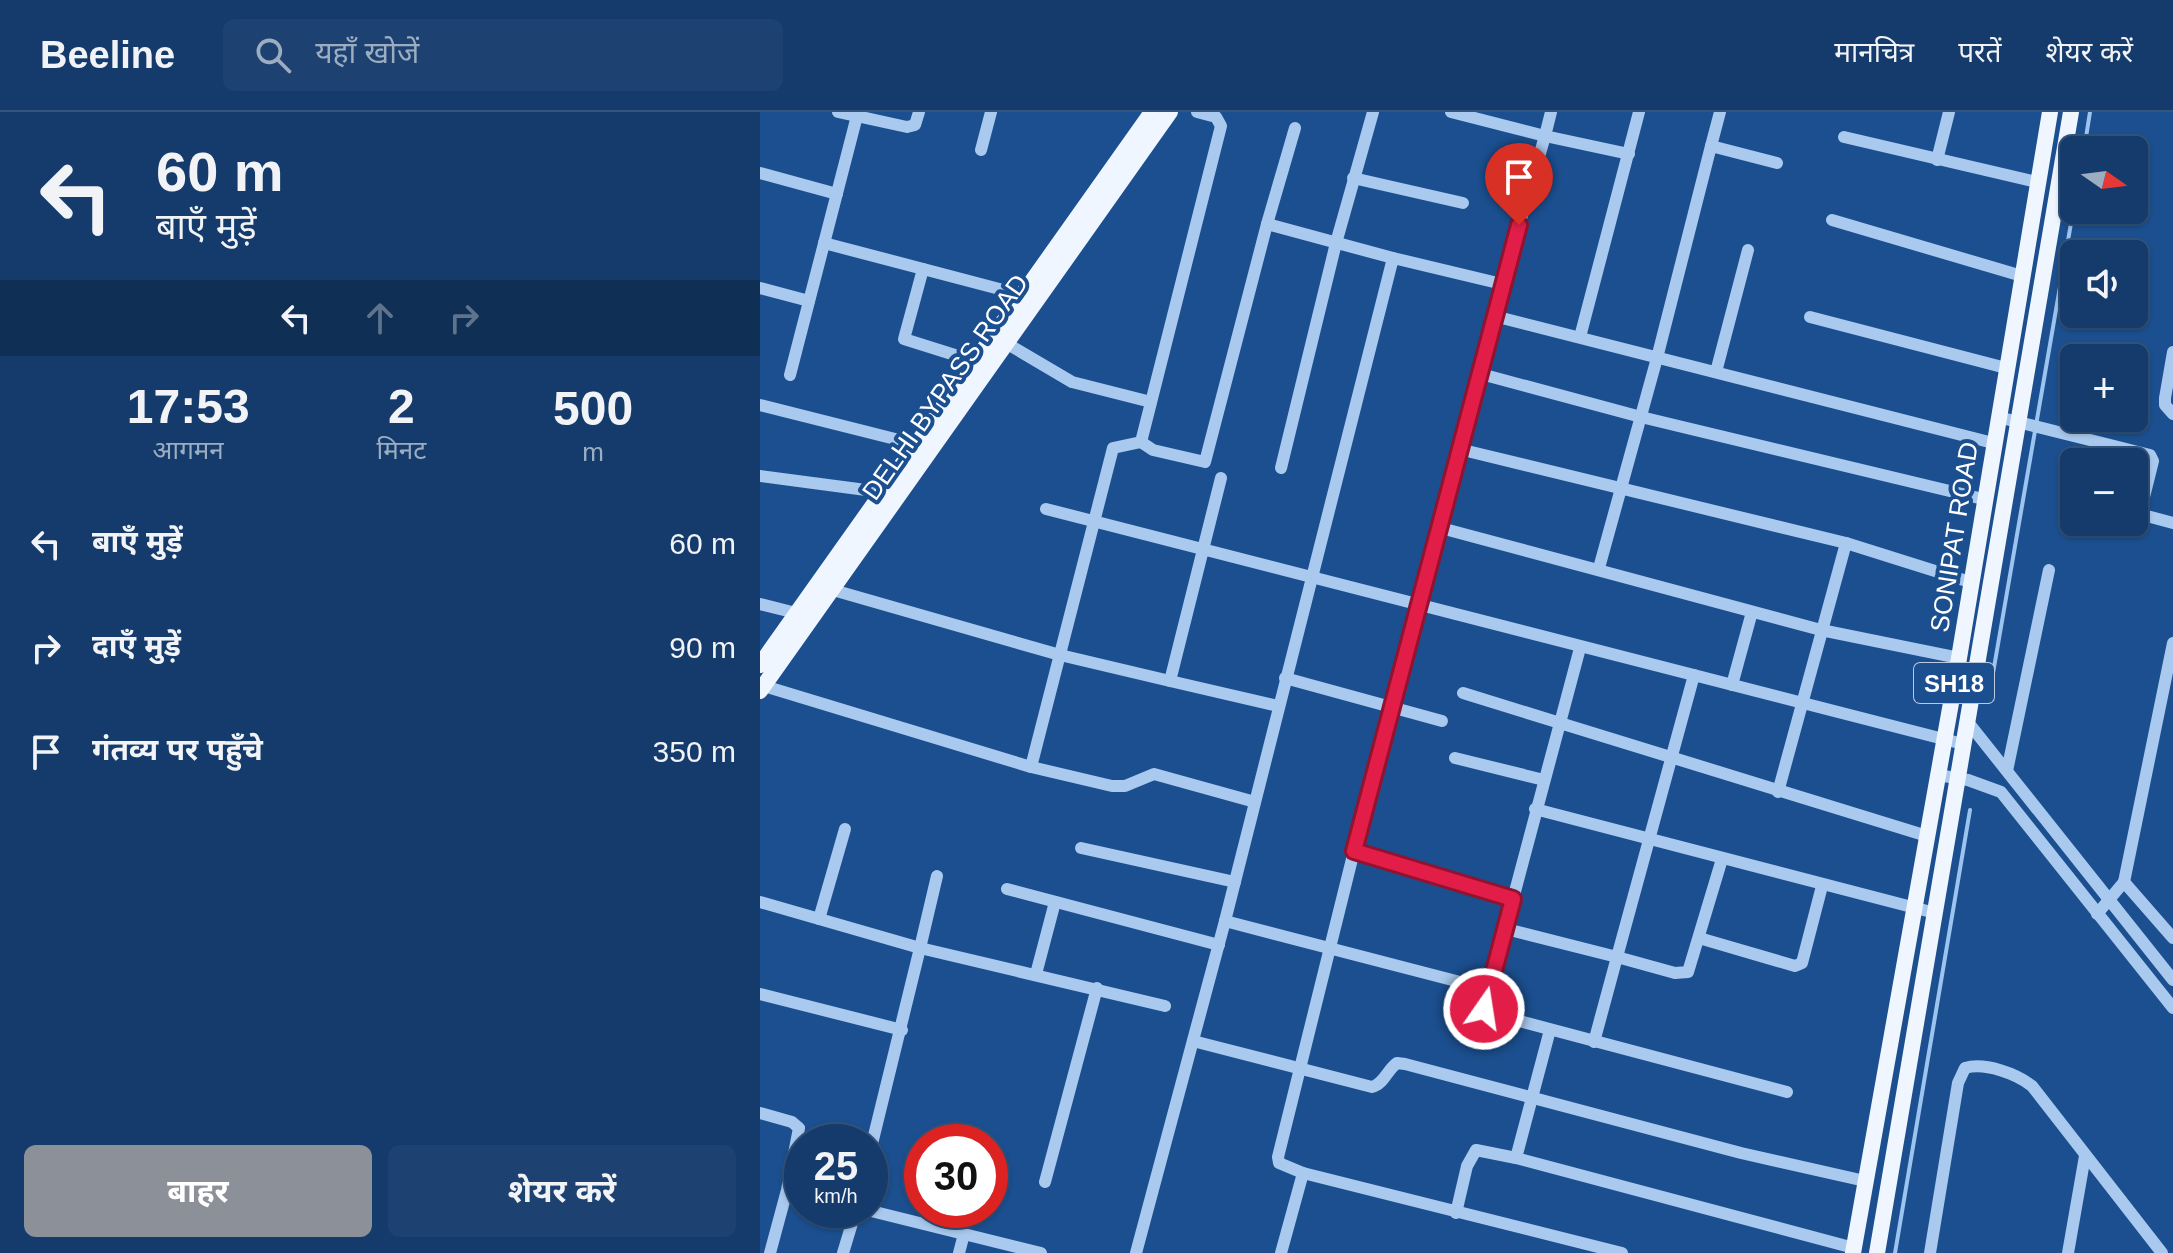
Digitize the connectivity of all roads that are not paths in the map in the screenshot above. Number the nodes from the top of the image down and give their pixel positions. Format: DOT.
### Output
graph roads {
  1 [pos="838,112"];
  2 [pos="919,112"];
  3 [pos="991,112"];
  4 [pos="1152,112"];
  5 [pos="1170,112"];
  6 [pos="1197,112"];
  7 [pos="1373,112"];
  8 [pos="1451,112"];
  9 [pos="1551,112"];
  10 [pos="1639,112"];
  11 [pos="1720,112"];
  12 [pos="1949,112"];
  13 [pos="2050,112"];
  14 [pos="2071,112"];
  15 [pos="858,114"];
  16 [pos="1295,128"];
  17 [pos="1545,136"];
  18 [pos="1844,137"];
  19 [pos="1711,146"];
  20 [pos="981,150"];
  21 [pos="1629,154"];
  22 [pos="1937,160"];
  23 [pos="1777,163"];
  24 [pos="760,173"];
  25 [pos="1353,178"];
  26 [pos="2037,182"];
  27 [pos="837,194"];
  28 [pos="1463,203"];
  29 [pos="1832,220"];
  30 [pos="1267,224"];
  31 [pos="824,243"];
  32 [pos="1336,243"];
  33 [pos="1748,250"];
  34 [pos="1393,258"];
  35 [pos="923,269"];
  36 [pos="2022,276"];
  37 [pos="1502,284"];
  38 [pos="760,288"];
  39 [pos="1029,297"];
  40 [pos="809,301"];
  41 [pos="1494,316"];
  42 [pos="1810,317"];
  43 [pos="1580,337"];
  44 [pos="1006,343"];
  45 [pos="2173,353"];
  46 [pos="1657,358"];
  47 [pos="974,361"];
  48 [pos="2006,368"];
  49 [pos="1716,372"];
  50 [pos="1481,374"];
  51 [pos="790,375"];
  52 [pos="1151,402"];
  53 [pos="760,405"];
  54 [pos="2173,414"];
  55 [pos="1641,417"];
  56 [pos="1998,417"];
  57 [pos="2018,420"];
  58 [pos="1141,442"];
  59 [pos="1993,443"];
  60 [pos="915,444"];
  61 [pos="1459,449"];
  62 [pos="1281,468"];
  63 [pos="760,476"];
  64 [pos="1221,478"];
  65 [pos="1622,490"];
  66 [pos="881,492"];
  67 [pos="1983,499"];
  68 [pos="1046,509"];
  69 [pos="1094,522"];
  70 [pos="2173,523"];
  71 [pos="1441,528"];
  72 [pos="1846,543"];
  73 [pos="1203,550"];
  74 [pos="1599,568"];
  75 [pos="2049,570"];
  76 [pos="1310,579"];
  77 [pos="1970,582"];
  78 [pos="833,590"];
  79 [pos="760,604"];
  80 [pos="1420,605"];
  81 [pos="1752,612"];
  82 [pos="796,613"];
  83 [pos="1821,630"];
  84 [pos="2173,643"];
  85 [pos="1580,648"];
  86 [pos="1060,655"];
  87 [pos="1959,658"];
  88 [pos="760,665"];
  89 [pos="2171,667"];
  90 [pos="1694,675"];
  91 [pos="1285,678"];
  92 [pos="1170,681"];
  93 [pos="1732,685"];
  94 [pos="762,688"];
  95 [pos="1463,693"];
  96 [pos="1804,704"];
  97 [pos="1278,706"];
  98 [pos="1391,707"];
  99 [pos="1442,721"];
  100 [pos="1967,721"];
  101 [pos="1560,723"];
  102 [pos="1943,739"];
  103 [pos="1963,744"];
  104 [pos="1669,757"];
  105 [pos="1455,758"];
  106 [pos="1031,767"];
  107 [pos="2007,771"];
  108 [pos="1938,775"];
  109 [pos="1958,778"];
  110 [pos="1544,780"];
  111 [pos="1778,792"];
  112 [pos="1255,802"];
  113 [pos="1535,809"];
  114 [pos="845,829"];
  115 [pos="1927,836"];
  116 [pos="1648,840"];
  117 [pos="1081,848"];
  118 [pos="1354,851"];
  119 [pos="1722,859"];
  120 [pos="937,876"];
  121 [pos="1235,882"];
  122 [pos="2124,882"];
  123 [pos="1822,886"];
  124 [pos="1007,889"];
  125 [pos="1513,899"];
  126 [pos="2110,899"];
  127 [pos="760,902"];
  128 [pos="1055,902"];
  129 [pos="1914,908"];
  130 [pos="1935,913"];
  131 [pos="2097,914"];
  132 [pos="819,919"];
  133 [pos="1225,921"];
  134 [pos="1506,929"];
  135 [pos="1699,938"];
  136 [pos="2173,938"];
  137 [pos="1219,945"];
  138 [pos="920,948"];
  139 [pos="1330,948"];
  140 [pos="1617,957"];
  141 [pos="1036,974"];
  142 [pos="2173,980"];
  143 [pos="1097,988"];
  144 [pos="1487,989"];
  145 [pos="760,994"];
  146 [pos="1165,1006"];
  147 [pos="2173,1008"];
  148 [pos="902,1030"];
  149 [pos="1550,1030"];
  150 [pos="1193,1041"];
  151 [pos="1594,1042"];
  152 [pos="1301,1070"];
  153 [pos="1787,1092"];
  154 [pos="1531,1097"];
  155 [pos="760,1113"];
  156 [pos="794,1124"];
  157 [pos="877,1124"];
  158 [pos="2085,1156"];
  159 [pos="1516,1158"];
  160 [pos="1303,1173"];
  161 [pos="1865,1181"];
  162 [pos="1045,1182"];
  163 [pos="784,1201"];
  164 [pos="1456,1213"];
  165 [pos="888,1215"];
  166 [pos="851,1228"];
  167 [pos="964,1234"];
  168 [pos="1854,1250"];
  169 [pos="770,1253"];
  170 [pos="843,1253"];
  171 [pos="959,1253"];
  172 [pos="1041,1253"];
  173 [pos="1136,1253"];
  174 [pos="1281,1253"];
  175 [pos="1622,1253"];
  176 [pos="1877,1253"];
  177 [pos="1930,1253"];
  178 [pos="2068,1253"];
  179 [pos="2162,1253"];
  1 -- 15 [label="street"];
  2 -- 15 [label="street"];
  3 -- 20 [label="street"];
  4 -- 39 [label="main road, DELHI BYPASS ROAD"];
  5 -- 39 [label="main road, DELHI BYPASS ROAD"];
  6 -- 52 [label="street"];
  7 -- 25 [label="street"];
  8 -- 17 [label="street"];
  9 -- 17 [label="street"];
  10 -- 21 [label="street"];
  11 -- 19 [label="street"];
  12 -- 22 [label="street"];
  13 -- 26 [label="main road, SONIPAT ROAD / SH18"];
  14 -- 57 [label="main road, SONIPAT ROAD / SH18"];
  15 -- 27 [label="street"];
  16 -- 30 [label="street"];
  17 -- 21 [label="street"];
  17 -- 37 [label="street"];
  18 -- 22 [label="street"];
  19 -- 23 [label="street"];
  19 -- 46 [label="street"];
  21 -- 43 [label="street"];
  22 -- 26 [label="street"];
  24 -- 27 [label="street"];
  25 -- 28 [label="street"];
  25 -- 32 [label="street"];
  26 -- 36 [label="main road, SONIPAT ROAD / SH18"];
  27 -- 31 [label="street"];
  29 -- 36 [label="street"];
  30 -- 32 [label="street"];
  30 -- 58 [label="street"];
  31 -- 35 [label="street"];
  31 -- 40 [label="street"];
  32 -- 34 [label="street"];
  32 -- 62 [label="street"];
  33 -- 49 [label="street"];
  34 -- 37 [label="street"];
  34 -- 76 [label="street"];
  35 -- 39 [label="street"];
  35 -- 47 [label="street"];
  36 -- 48 [label="main road, SONIPAT ROAD / SH18"];
  37 -- 41 [label="street"];
  38 -- 40 [label="street"];
  39 -- 44 [label="main road, DELHI BYPASS ROAD"];
  39 -- 47 [label="main road, DELHI BYPASS ROAD"];
  40 -- 51 [label="street"];
  41 -- 43 [label="street"];
  41 -- 50 [label="street"];
  42 -- 48 [label="street"];
  43 -- 46 [label="street"];
  44 -- 52 [label="street"];
  44 -- 78 [label="main road, DELHI BYPASS ROAD"];
  45 -- 54 [label="street"];
  46 -- 49 [label="street"];
  46 -- 55 [label="street"];
  47 -- 60 [label="main road, DELHI BYPASS ROAD"];
  48 -- 56 [label="main road, SONIPAT ROAD / SH18"];
  49 -- 59 [label="street"];
  50 -- 55 [label="street"];
  50 -- 61 [label="street"];
  52 -- 58 [label="street"];
  53 -- 60 [label="street"];
  55 -- 65 [label="street"];
  55 -- 67 [label="street"];
  56 -- 57 [label="street"];
  56 -- 59 [label="main road, SONIPAT ROAD / SH18"];
  57 -- 70 [label="street"];
  57 -- 100 [label="main road, SONIPAT ROAD / SH18"];
  58 -- 69 [label="street"];
  59 -- 67 [label="main road, SONIPAT ROAD / SH18"];
  60 -- 66 [label="main road, DELHI BYPASS ROAD"];
  61 -- 65 [label="street"];
  61 -- 71 [label="street"];
  63 -- 66 [label="street"];
  64 -- 73 [label="street"];
  65 -- 72 [label="street"];
  65 -- 74 [label="street"];
  66 -- 82 [label="main road, DELHI BYPASS ROAD"];
  67 -- 77 [label="main road, SONIPAT ROAD / SH18"];
  68 -- 69 [label="street"];
  69 -- 73 [label="street"];
  69 -- 86 [label="street"];
  71 -- 74 [label="street"];
  71 -- 80 [label="street"];
  72 -- 77 [label="street"];
  72 -- 83 [label="street"];
  73 -- 76 [label="street"];
  73 -- 92 [label="street"];
  74 -- 81 [label="street"];
  75 -- 107 [label="street"];
  76 -- 80 [label="street"];
  76 -- 91 [label="street"];
  77 -- 87 [label="main road, SONIPAT ROAD / SH18"];
  78 -- 86 [label="street"];
  78 -- 94 [label="main road, DELHI BYPASS ROAD"];
  79 -- 82 [label="street"];
  80 -- 85 [label="street"];
  80 -- 98 [label="street"];
  81 -- 83 [label="street"];
  81 -- 93 [label="street"];
  82 -- 88 [label="main road, DELHI BYPASS ROAD"];
  83 -- 87 [label="street"];
  83 -- 96 [label="street"];
  84 -- 89 [label="street"];
  85 -- 90 [label="street"];
  85 -- 101 [label="street"];
  86 -- 92 [label="street"];
  86 -- 106 [label="street"];
  87 -- 102 [label="main road, SONIPAT ROAD / SH18"];
  89 -- 122 [label="street"];
  90 -- 93 [label="street"];
  90 -- 104 [label="street"];
  91 -- 97 [label="street"];
  91 -- 98 [label="street"];
  92 -- 97 [label="street"];
  93 -- 96 [label="street"];
  94 -- 106 [label="street"];
  95 -- 101 [label="street"];
  96 -- 102 [label="street"];
  96 -- 111 [label="street"];
  97 -- 112 [label="street"];
  98 -- 99 [label="street"];
  98 -- 118 [label="street"];
  100 -- 103 [label="main road, SONIPAT ROAD / SH18"];
  100 -- 107 [label="street"];
  101 -- 104 [label="street"];
  101 -- 110 [label="street"];
  102 -- 103 [label="street"];
  102 -- 108 [label="main road, SONIPAT ROAD / SH18"];
  103 -- 109 [label="main road, SONIPAT ROAD / SH18"];
  104 -- 111 [label="street"];
  104 -- 116 [label="street"];
  105 -- 110 [label="street"];
  106 -- 112 [label="street"];
  107 -- 126 [label="street"];
  108 -- 109 [label="street"];
  108 -- 115 [label="main road, SONIPAT ROAD / SH18"];
  109 -- 130 [label="main road, SONIPAT ROAD / SH18"];
  109 -- 131 [label="street"];
  110 -- 113 [label="street"];
  111 -- 115 [label="street"];
  112 -- 121 [label="street"];
  113 -- 116 [label="street"];
  113 -- 125 [label="street"];
  114 -- 132 [label="street"];
  115 -- 129 [label="main road, SONIPAT ROAD / SH18"];
  116 -- 119 [label="street"];
  116 -- 140 [label="street"];
  117 -- 121 [label="street"];
  118 -- 125 [label="street"];
  118 -- 139 [label="street"];
  119 -- 123 [label="street"];
  119 -- 135 [label="street"];
  120 -- 138 [label="street"];
  121 -- 133 [label="street"];
  122 -- 126 [label="street"];
  122 -- 136 [label="street"];
  123 -- 129 [label="street"];
  123 -- 135 [label="street"];
  124 -- 128 [label="street"];
  125 -- 134 [label="street"];
  126 -- 131 [label="street"];
  126 -- 142 [label="street"];
  127 -- 132 [label="street"];
  128 -- 137 [label="street"];
  128 -- 141 [label="street"];
  129 -- 130 [label="street"];
  129 -- 161 [label="main road, SONIPAT ROAD / SH18"];
  130 -- 176 [label="main road, SONIPAT ROAD / SH18"];
  131 -- 147 [label="street"];
  132 -- 138 [label="street"];
  133 -- 137 [label="street"];
  133 -- 139 [label="street"];
  134 -- 140 [label="street"];
  134 -- 144 [label="street"];
  135 -- 140 [label="street"];
  137 -- 150 [label="street"];
  138 -- 141 [label="street"];
  138 -- 148 [label="street"];
  139 -- 144 [label="street"];
  139 -- 152 [label="street"];
  140 -- 151 [label="street"];
  141 -- 143 [label="street"];
  143 -- 146 [label="street"];
  143 -- 162 [label="street"];
  144 -- 149 [label="street"];
  145 -- 148 [label="street"];
  148 -- 157 [label="street"];
  149 -- 151 [label="street"];
  149 -- 154 [label="street"];
  150 -- 152 [label="street"];
  150 -- 173 [label="street"];
  151 -- 153 [label="street"];
  152 -- 154 [label="street"];
  152 -- 160 [label="street"];
  154 -- 159 [label="street"];
  154 -- 161 [label="street"];
  155 -- 156 [label="street"];
  158 -- 177 [label="street"];
  158 -- 178 [label="street"];
  158 -- 179 [label="street"];
  159 -- 164 [label="street"];
  159 -- 168 [label="street"];
  160 -- 164 [label="street"];
  160 -- 174 [label="street"];
  161 -- 168 [label="main road, SONIPAT ROAD / SH18"];
  163 -- 169 [label="street"];
  164 -- 175 [label="street"];
  165 -- 167 [label="street"];
  166 -- 170 [label="street"];
  167 -- 171 [label="street"];
  167 -- 172 [label="street"];
}
